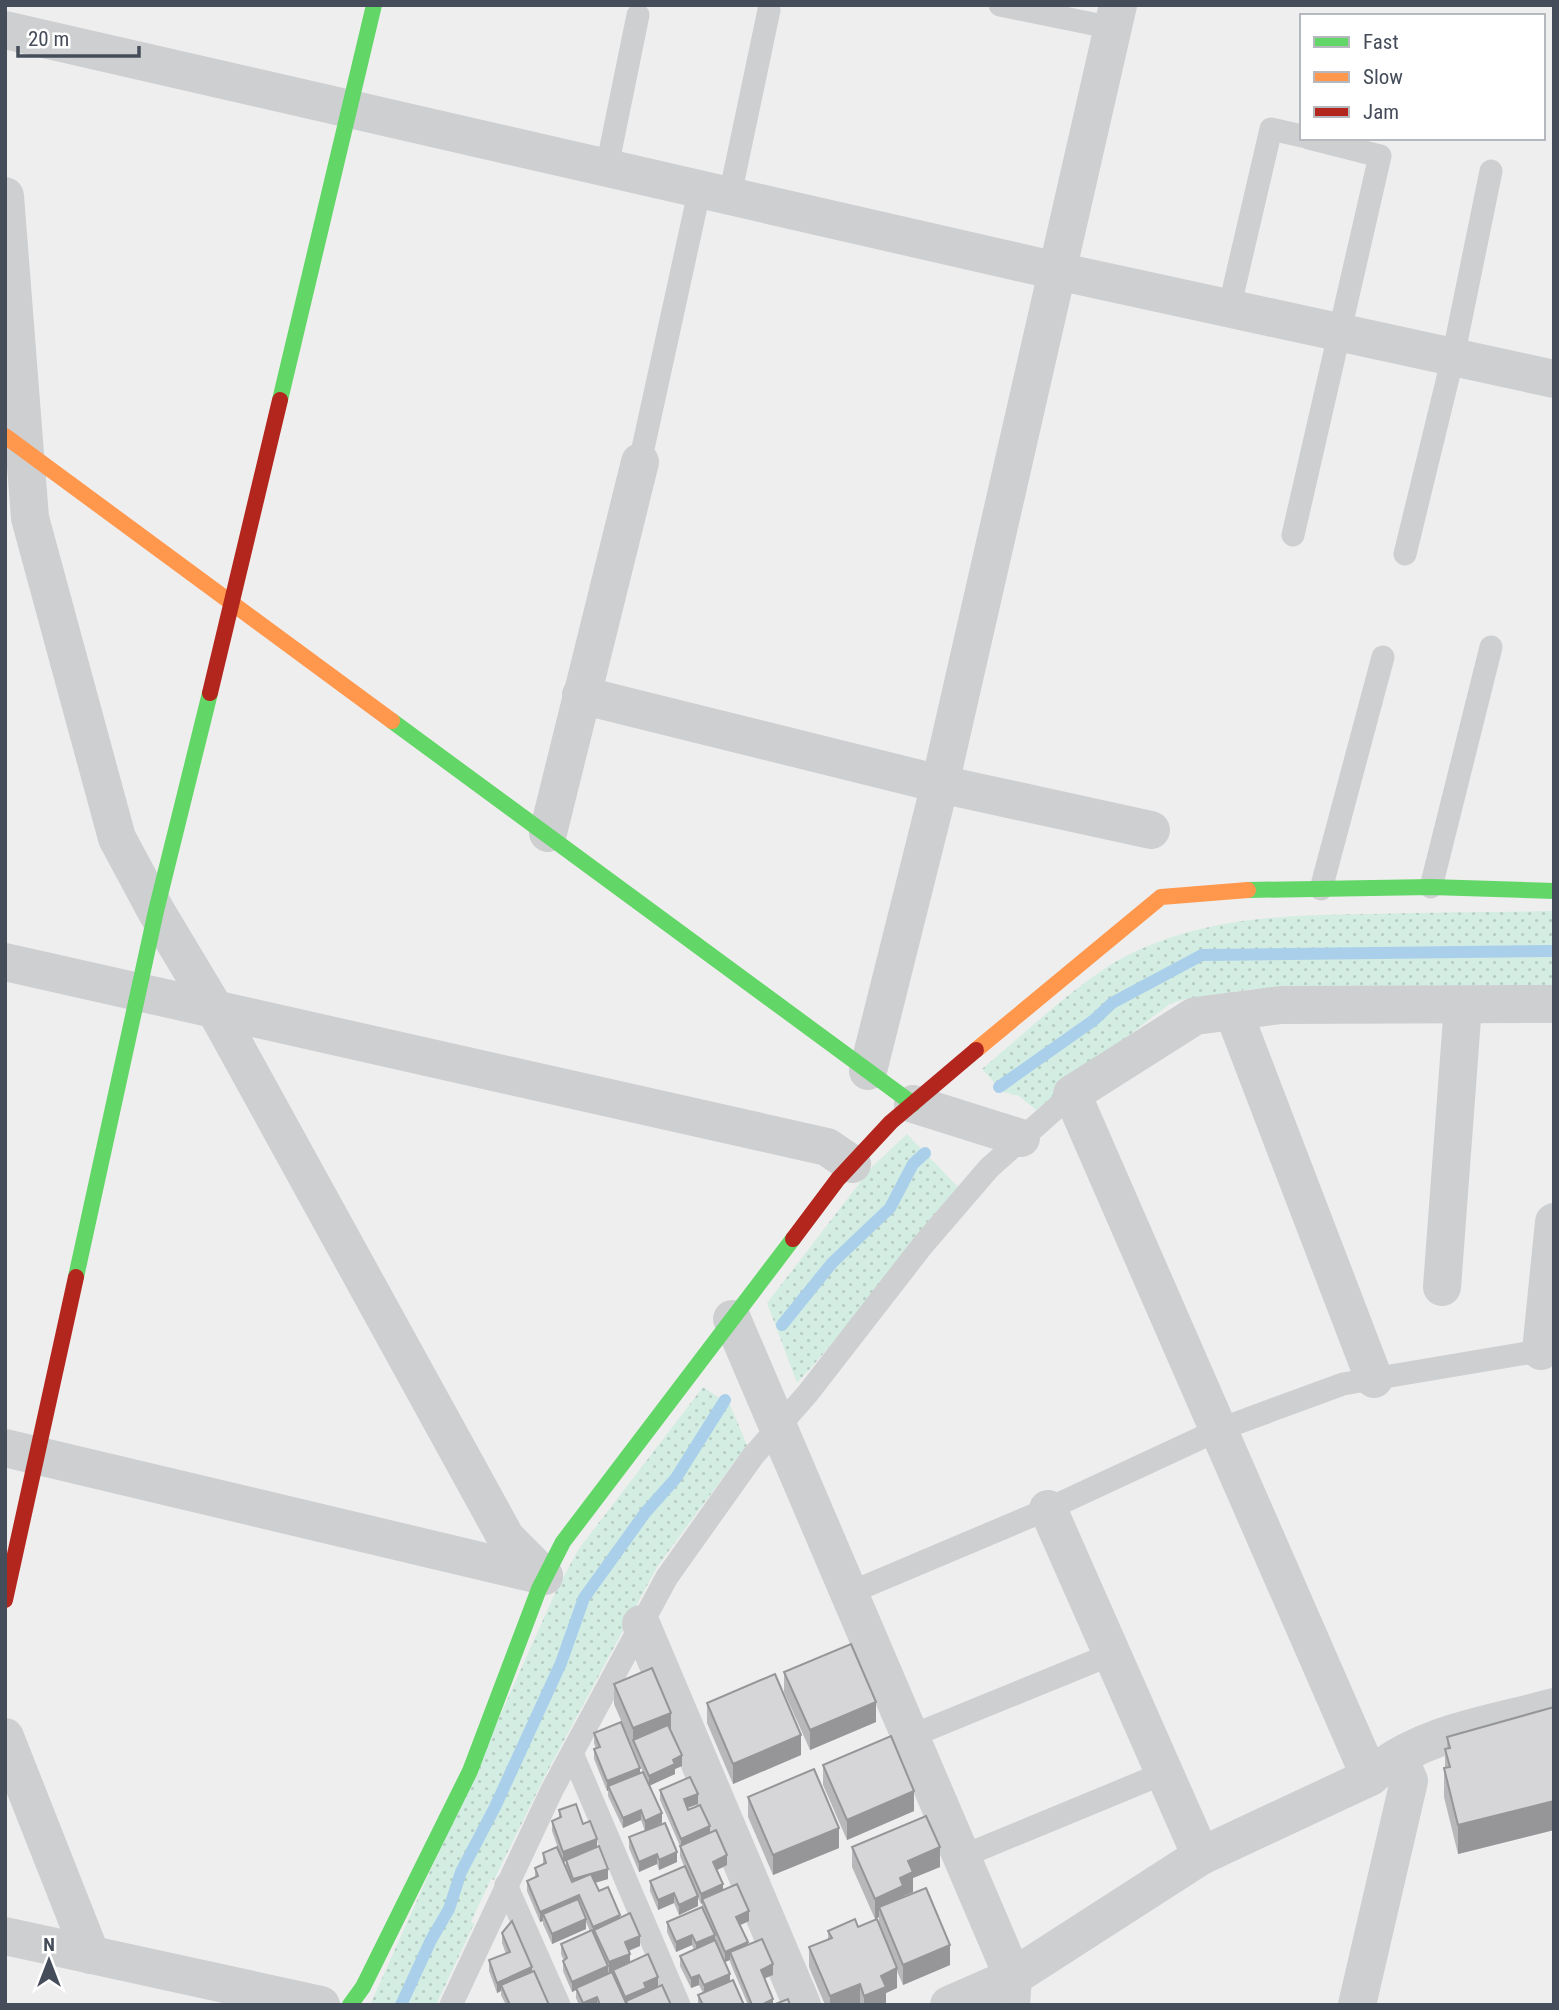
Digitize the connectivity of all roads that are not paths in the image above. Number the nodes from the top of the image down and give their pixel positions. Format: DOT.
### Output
graph roads {
  1 [pos="374,5"];
  2 [pos="1000,5"];
  3 [pos="769,10"];
  4 [pos="638,15"];
  5 [pos="1115,16"];
  6 [pos="5,30"];
  7 [pos="351,109"];
  8 [pos="1300,136"];
  9 [pos="1317,140"];
  10 [pos="607,167"];
  11 [pos="1491,171"];
  12 [pos="715,191"];
  13 [pos="5,196"];
  14 [pos="1057,271"];
  15 [pos="1229,309"];
  16 [pos="1340,333"];
  17 [pos="1453,358"];
  18 [pos="1554,379"];
  19 [pos="15,444"];
  20 [pos="640,462"];
  21 [pos="1293,535"];
  22 [pos="1405,554"];
  23 [pos="232,603"];
  24 [pos="1491,647"];
  25 [pos="1383,657"];
  26 [pos="581,695"];
  27 [pos="940,784"];
  28 [pos="1151,830"];
  29 [pos="548,833"];
  30 [pos="1432,887"];
  31 [pos="1321,889"];
  32 [pos="1554,891"];
  33 [pos="156,911"];
  34 [pos="5,962"];
  35 [pos="140,992"];
  36 [pos="1554,1004"];
  37 [pos="1463,1005"];
  38 [pos="216,1012"];
  39 [pos="1233,1012"];
  40 [pos="868,1071"];
  41 [pos="1072,1094"];
  42 [pos="913,1104"];
  43 [pos="1021,1139"];
  44 [pos="852,1164"];
  45 [pos="1554,1222"];
  46 [pos="1442,1287"];
  47 [pos="732,1319"];
  48 [pos="1547,1350"];
  49 [pos="1374,1379"];
  50 [pos="778,1426"];
  51 [pos="1218,1430"];
  52 [pos="21,1451"];
  53 [pos="1048,1509"];
  54 [pos="544,1576"];
  55 [pos="848,1594"];
  56 [pos="5,1601"];
  57 [pos="641,1624"];
  58 [pos="1112,1654"];
  59 [pos="1554,1707"];
  60 [pos="5,1737"];
  61 [pos="909,1737"];
  62 [pos="572,1753"];
  63 [pos="1385,1767"];
  64 [pos="1164,1773"];
  65 [pos="1201,1856"];
  66 [pos="961,1857"];
  67 [pos="506,1885"];
  68 [pos="5,1936"];
  69 [pos="91,1955"];
  70 [pos="1012,1991"];
  71 [pos="321,2005"];
  72 [pos="351,2005"];
  73 [pos="451,2005"];
  74 [pos="559,2005"];
  75 [pos="679,2005"];
  76 [pos="802,2005"];
  77 [pos="949,2005"];
  78 [pos="1357,2005"];
  1 -- 7 [label="street"];
  2 -- 5 [label="lane"];
  3 -- 12 [label="lane"];
  4 -- 10 [label="lane"];
  5 -- 14 [label="street"];
  6 -- 7 [label="street"];
  7 -- 10 [label="street"];
  7 -- 23 [label="street"];
  8 -- 15 [label="lane"];
  9 -- 16 [label="lane"];
  10 -- 12 [label="street"];
  11 -- 17 [label="lane"];
  12 -- 14 [label="street"];
  12 -- 20 [label="lane"];
  13 -- 19 [label="street"];
  14 -- 15 [label="street"];
  14 -- 27 [label="street"];
  15 -- 16 [label="street"];
  16 -- 17 [label="street"];
  16 -- 21 [label="lane"];
  17 -- 18 [label="street"];
  17 -- 22 [label="lane"];
  19 -- 23 [label="street"];
  19 -- 33 [label="street"];
  20 -- 26 [label="street"];
  23 -- 29 [label="street"];
  23 -- 33 [label="street"];
  24 -- 30 [label="lane"];
  25 -- 31 [label="lane"];
  26 -- 27 [label="street"];
  26 -- 29 [label="street"];
  27 -- 28 [label="street"];
  27 -- 40 [label="street"];
  29 -- 40 [label="street"];
  30 -- 31 [label="street"];
  30 -- 32 [label="street"];
  31 -- 42 [label="street"];
  33 -- 35 [label="street"];
  33 -- 38 [label="street"];
  34 -- 35 [label="street"];
  35 -- 38 [label="street"];
  35 -- 52 [label="street"];
  36 -- 37 [label="street"];
  37 -- 39 [label="street"];
  37 -- 46 [label="street"];
  38 -- 44 [label="street"];
  38 -- 54 [label="street"];
  39 -- 41 [label="street"];
  39 -- 49 [label="street"];
  40 -- 42 [label="street"];
  41 -- 43 [label="lane"];
  41 -- 51 [label="street"];
  42 -- 43 [label="street"];
  42 -- 44 [label="street"];
  43 -- 50 [label="lane"];
  44 -- 47 [label="street"];
  45 -- 48 [label="street"];
  47 -- 50 [label="street"];
  47 -- 54 [label="street"];
  48 -- 49 [label="lane"];
  49 -- 51 [label="lane"];
  50 -- 55 [label="street"];
  50 -- 57 [label="lane"];
  51 -- 53 [label="lane"];
  51 -- 63 [label="street"];
  52 -- 54 [label="street"];
  52 -- 56 [label="street"];
  53 -- 55 [label="lane"];
  53 -- 58 [label="street"];
  54 -- 72 [label="street"];
  55 -- 61 [label="street"];
  57 -- 62 [label="lane"];
  57 -- 76 [label="street"];
  58 -- 61 [label="lane"];
  58 -- 64 [label="street"];
  59 -- 63 [label="street"];
  60 -- 69 [label="street"];
  61 -- 66 [label="street"];
  62 -- 67 [label="lane"];
  62 -- 75 [label="lane"];
  63 -- 65 [label="street"];
  63 -- 78 [label="street"];
  64 -- 65 [label="street"];
  64 -- 66 [label="lane"];
  65 -- 70 [label="street"];
  66 -- 70 [label="street"];
  67 -- 73 [label="lane"];
  67 -- 74 [label="lane"];
  68 -- 69 [label="street"];
  69 -- 71 [label="street"];
  70 -- 77 [label="street"];
}
